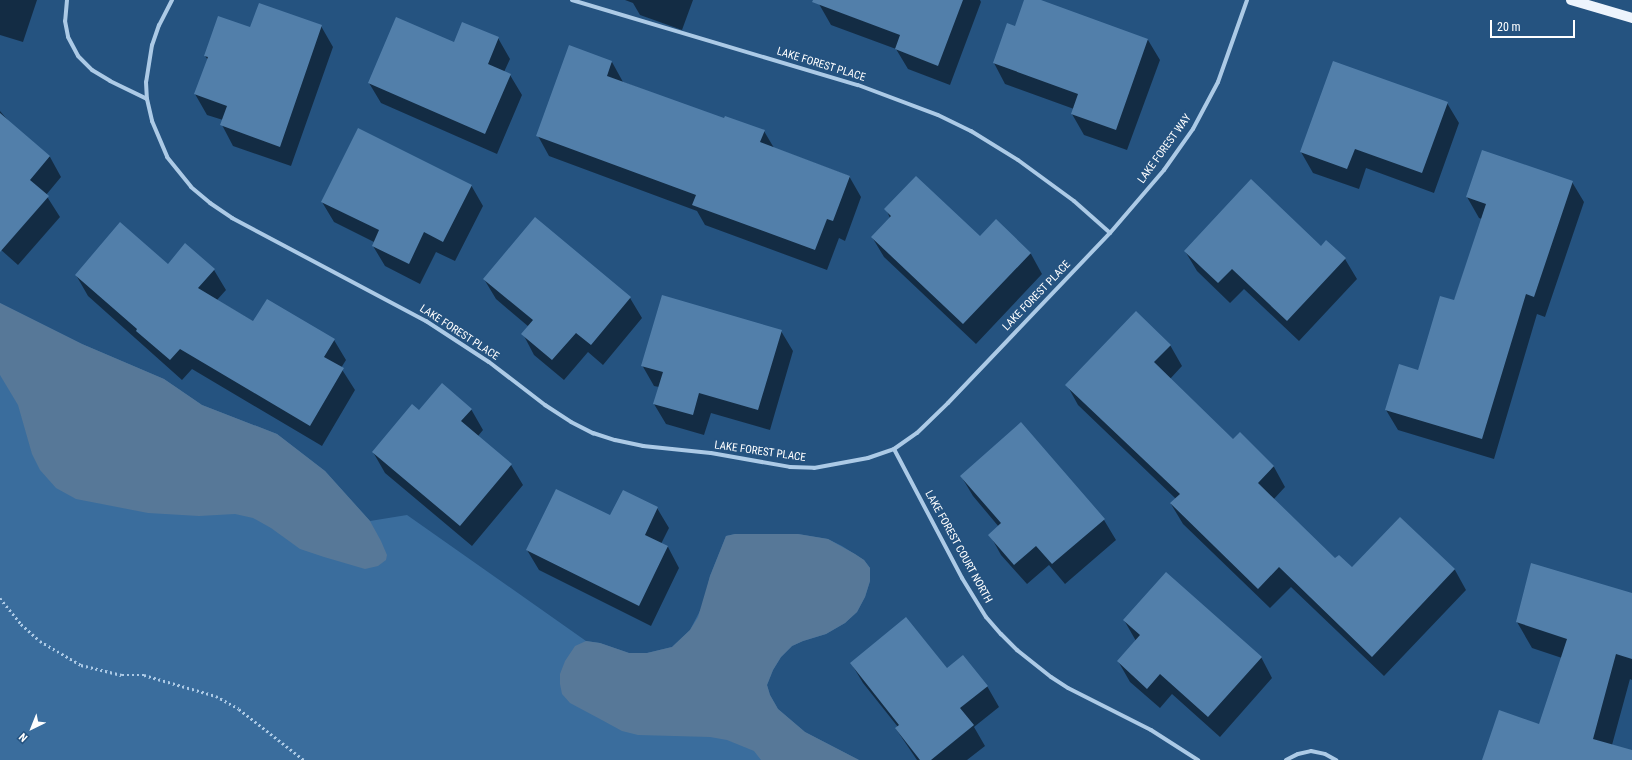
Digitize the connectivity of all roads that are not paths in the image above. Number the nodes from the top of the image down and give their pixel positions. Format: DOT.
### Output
graph roads {
  1 [pos="67,0"];
  2 [pos="172,0"];
  3 [pos="572,0"];
  4 [pos="1247,0"];
  5 [pos="1571,0"];
  6 [pos="1632,18"];
  7 [pos="147,99"];
  8 [pos="1110,234"];
  9 [pos="894,448"];
  10 [pos="1198,760"];
  11 [pos="1286,760"];
  12 [pos="1336,760"];
  1 -- 7 [label="street"];
  2 -- 7 [label="street, LAKE FOREST PLACE"];
  3 -- 8 [label="street, LAKE FOREST PLACE"];
  4 -- 8 [label="street, LAKE FOREST WAY"];
  5 -- 6 [label="main road"];
  7 -- 9 [label="street, LAKE FOREST PLACE"];
  8 -- 9 [label="street, LAKE FOREST PLACE"];
  9 -- 10 [label="street, LAKE FOREST COURT NORTH"];
  11 -- 12 [label="street"];
}
